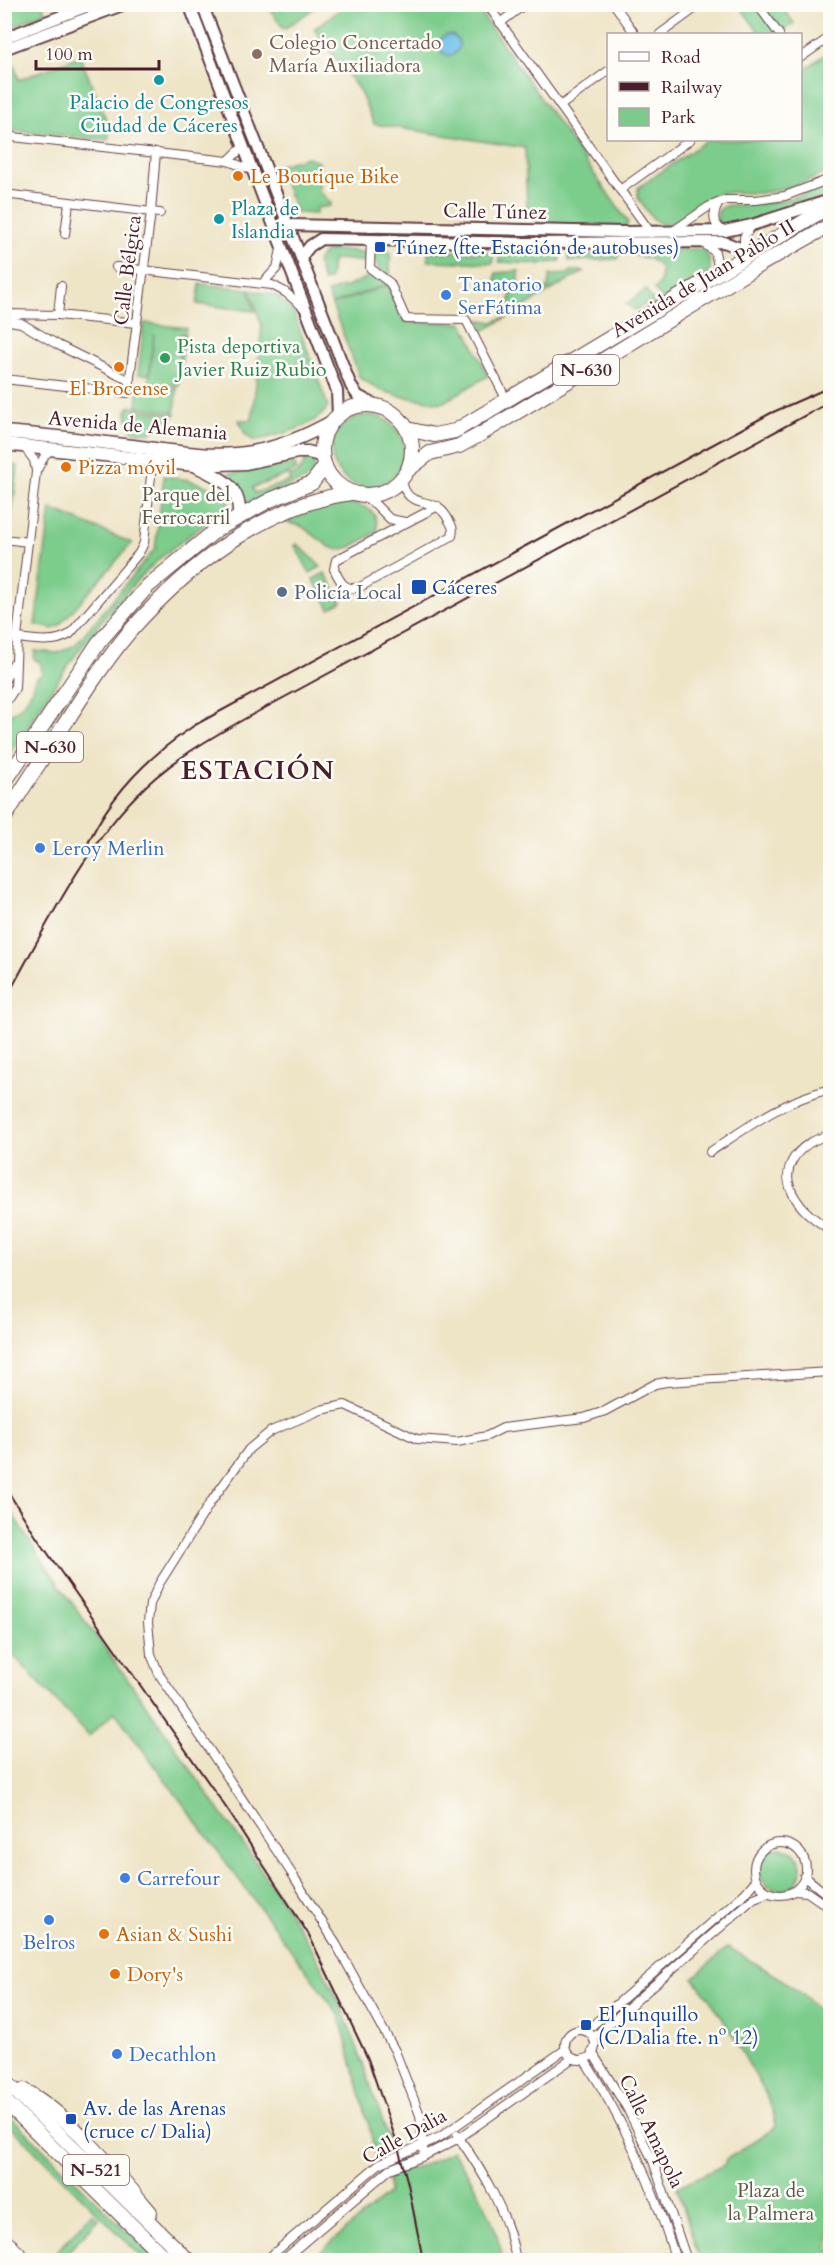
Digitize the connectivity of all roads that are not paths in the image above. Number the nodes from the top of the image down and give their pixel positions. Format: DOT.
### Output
graph roads {
  1 [pos="93,4"];
  2 [pos="125,4"];
  3 [pos="189,4"];
  4 [pos="202,4"];
  5 [pos="487,4"];
  6 [pos="525,4"];
  7 [pos="614,4"];
  8 [pos="701,4"];
  9 [pos="757,4"];
  10 [pos="500,23"];
  11 [pos="634,33"];
  12 [pos="661,33"];
  13 [pos="778,33"];
  14 [pos="831,37"];
  15 [pos="6,47"];
  16 [pos="802,57"];
  17 [pos="607,72"];
  18 [pos="560,106"];
  19 [pos="4,135"];
  20 [pos="689,141"];
  21 [pos="243,147"];
  22 [pos="156,152"];
  23 [pos="228,160"];
  24 [pos="252,170"];
  25 [pos="831,179"];
  26 [pos="620,190"];
  27 [pos="4,194"];
  28 [pos="831,200"];
  29 [pos="69,203"];
  30 [pos="719,203"];
  31 [pos="831,206"];
  32 [pos="155,213"];
  33 [pos="289,225"];
  34 [pos="752,225"];
  35 [pos="831,225"];
  36 [pos="339,226"];
  37 [pos="517,230"];
  38 [pos="649,231"];
  39 [pos="724,231"];
  40 [pos="672,232"];
  41 [pos="65,234"];
  42 [pos="339,239"];
  43 [pos="371,240"];
  44 [pos="524,243"];
  45 [pos="635,243"];
  46 [pos="664,243"];
  47 [pos="703,243"];
  48 [pos="281,245"];
  49 [pos="747,251"];
  50 [pos="302,256"];
  51 [pos="761,264"];
  52 [pos="116,267"];
  53 [pos="144,270"];
  54 [pos="716,274"];
  55 [pos="262,283"];
  56 [pos="61,286"];
  57 [pos="306,310"];
  58 [pos="4,314"];
  59 [pos="58,315"];
  60 [pos="4,320"];
  61 [pos="136,323"];
  62 [pos="4,379"];
  63 [pos="130,381"];
  64 [pos="503,393"];
  65 [pos="377,406"];
  66 [pos="336,418"];
  67 [pos="407,429"];
  68 [pos="4,432"];
  69 [pos="4,444"];
  70 [pos="24,446"];
  71 [pos="52,450"];
  72 [pos="145,459"];
  73 [pos="324,461"];
  74 [pos="194,465"];
  75 [pos="36,472"];
  76 [pos="405,475"];
  77 [pos="355,494"];
  78 [pos="414,500"];
  79 [pos="438,506"];
  80 [pos="239,516"];
  81 [pos="385,516"];
  82 [pos="416,517"];
  83 [pos="408,522"];
  84 [pos="376,538"];
  85 [pos="4,539"];
  86 [pos="28,542"];
  87 [pos="4,636"];
  88 [pos="17,638"];
  89 [pos="15,660"];
  90 [pos="4,682"];
  91 [pos="4,705"];
  92 [pos="4,783"];
  93 [pos="4,819"];
  94 [pos="831,1089"];
  95 [pos="831,1135"];
  96 [pos="710,1152"];
  97 [pos="831,1230"];
  98 [pos="831,1372"];
  99 [pos="804,1876"];
  100 [pos="756,1880"];
  101 [pos="795,1890"];
  102 [pos="767,1893"];
  103 [pos="831,1897"];
  104 [pos="831,1908"];
  105 [pos="586,2031"];
  106 [pos="593,2038"];
  107 [pos="566,2049"];
  108 [pos="592,2052"];
  109 [pos="573,2058"];
  110 [pos="584,2059"];
  111 [pos="4,2080"];
  112 [pos="4,2100"];
  113 [pos="453,2129"];
  114 [pos="459,2138"];
  115 [pos="423,2146"];
  116 [pos="424,2156"];
  117 [pos="4,2236"];
  118 [pos="13,2244"];
  119 [pos="4,2251"];
  120 [pos="29,2260"];
  121 [pos="167,2260"];
  122 [pos="188,2260"];
  123 [pos="266,2260"];
  124 [pos="283,2260"];
  125 [pos="516,2260"];
  126 [pos="676,2260"];
  127 [pos="687,2260"];
  1 -- 15 [label="main road"];
  2 -- 15 [label="main road"];
  3 -- 21 [label="main road"];
  4 -- 33 [label="main road"];
  5 -- 10 [label="street"];
  6 -- 10 [label="street"];
  7 -- 11 [label="street"];
  8 -- 12 [label="street"];
  9 -- 13 [label="street"];
  10 -- 18 [label="street"];
  14 -- 16 [label="street"];
  17 -- 18 [label="street"];
  18 -- 26 [label="street"];
  19 -- 22 [label="street"];
  20 -- 26 [label="street"];
  21 -- 23 [label="street"];
  21 -- 24 [label="main road"];
  22 -- 23 [label="street"];
  22 -- 32 [label="street, Calle Bélgica"];
  23 -- 24 [label="street"];
  24 -- 48 [label="main road"];
  25 -- 30 [label="street"];
  26 -- 38 [label="street"];
  27 -- 29 [label="street"];
  28 -- 34 [label="main road, Calle Túnez"];
  29 -- 32 [label="street"];
  29 -- 41 [label="street"];
  30 -- 39 [label="street"];
  30 -- 40 [label="street"];
  31 -- 49 [label="highway, Avenida de Juan Pablo II / N-630"];
  32 -- 53 [label="street, Calle Bélgica"];
  33 -- 36 [label="main road, Calle Túnez"];
  33 -- 50 [label="main road"];
  34 -- 39 [label="main road, Calle Túnez"];
  34 -- 49 [label="street"];
  35 -- 51 [label="highway, Avenida de Juan Pablo II / N-630"];
  36 -- 37 [label="main road, Calle Túnez"];
  36 -- 42 [label="street"];
  37 -- 38 [label="main road, Calle Túnez"];
  37 -- 44 [label="street"];
  38 -- 40 [label="main road, Calle Túnez"];
  38 -- 45 [label="street"];
  38 -- 46 [label="street"];
  39 -- 40 [label="main road, Calle Túnez"];
  42 -- 43 [label="main road, Calle Túnez"];
  42 -- 50 [label="main road, Calle Túnez"];
  43 -- 44 [label="main road, Calle Túnez"];
  43 -- 64 [label="street"];
  44 -- 45 [label="main road, Calle Túnez"];
  45 -- 46 [label="main road, Calle Túnez"];
  46 -- 47 [label="main road, Calle Túnez"];
  47 -- 49 [label="main road, Calle Túnez"];
  47 -- 54 [label="street"];
  48 -- 55 [label="street"];
  48 -- 57 [label="main road"];
  49 -- 51 [label="highway"];
  49 -- 54 [label="highway, Avenida de Juan Pablo II / N-630"];
  50 -- 65 [label="main road"];
  51 -- 76 [label="highway, Avenida de Juan Pablo II / N-630"];
  52 -- 53 [label="street"];
  53 -- 55 [label="street"];
  53 -- 61 [label="street, Calle Bélgica"];
  54 -- 67 [label="highway, Avenida de Juan Pablo II / N-630"];
  55 -- 57 [label="street"];
  56 -- 59 [label="street"];
  57 -- 66 [label="main road"];
  58 -- 59 [label="street"];
  59 -- 61 [label="street"];
  60 -- 63 [label="street"];
  61 -- 63 [label="street, Calle Bélgica"];
  62 -- 63 [label="street, Calle Bélgica"];
  65 -- 66 [label="highway"];
  65 -- 67 [label="highway, N-630"];
  66 -- 68 [label="main road, Avenida de Alemania"];
  66 -- 73 [label="highway"];
  67 -- 76 [label="highway"];
  69 -- 70 [label="main road, Avenida de Alemania"];
  70 -- 71 [label="main road, Avenida de Alemania"];
  70 -- 75 [label="street"];
  71 -- 72 [label="main road, Avenida de Alemania"];
  71 -- 75 [label="street"];
  72 -- 74 [label="main road, Avenida de Alemania"];
  72 -- 88 [label="street"];
  73 -- 74 [label="main road, Avenida de Alemania"];
  73 -- 77 [label="highway"];
  73 -- 80 [label="highway, N-630"];
  74 -- 80 [label="main road"];
  75 -- 86 [label="street"];
  76 -- 77 [label="highway, N-630"];
  76 -- 78 [label="street"];
  77 -- 81 [label="street"];
  77 -- 93 [label="highway, N-630"];
  78 -- 79 [label="street"];
  78 -- 82 [label="street"];
  79 -- 82 [label="street"];
  79 -- 84 [label="street"];
  80 -- 92 [label="highway, N-630"];
  81 -- 83 [label="street"];
  81 -- 84 [label="street"];
  82 -- 83 [label="street"];
  83 -- 84 [label="street"];
  85 -- 86 [label="street"];
  86 -- 88 [label="street"];
  87 -- 88 [label="street"];
  88 -- 89 [label="street"];
  89 -- 90 [label="street"];
  89 -- 91 [label="street"];
  94 -- 96 [label="street"];
  95 -- 97 [label="street"];
  98 -- 115 [label="street"];
  99 -- 100 [label="street"];
  99 -- 101 [label="street"];
  99 -- 103 [label="street"];
  100 -- 102 [label="street"];
  100 -- 105 [label="street"];
  101 -- 102 [label="street"];
  101 -- 104 [label="street"];
  102 -- 106 [label="street"];
  105 -- 106 [label="street"];
  105 -- 107 [label="street"];
  106 -- 108 [label="street"];
  107 -- 109 [label="street"];
  107 -- 113 [label="street, Calle Dalia"];
  108 -- 110 [label="street"];
  108 -- 127 [label="street, Calle Amapola"];
  109 -- 110 [label="street"];
  109 -- 114 [label="street, Calle Dalia"];
  110 -- 126 [label="street, Calle Amapola"];
  111 -- 122 [label="highway, N-521"];
  112 -- 121 [label="highway, N-521"];
  113 -- 114 [label="street"];
  113 -- 115 [label="street, Calle Dalia"];
  114 -- 116 [label="street, Calle Dalia"];
  114 -- 125 [label="street"];
  115 -- 116 [label="street"];
  115 -- 123 [label="street, Calle Dalia"];
  116 -- 124 [label="street, Calle Dalia"];
  117 -- 118 [label="street"];
  118 -- 119 [label="street"];
  118 -- 120 [label="street"];
}
